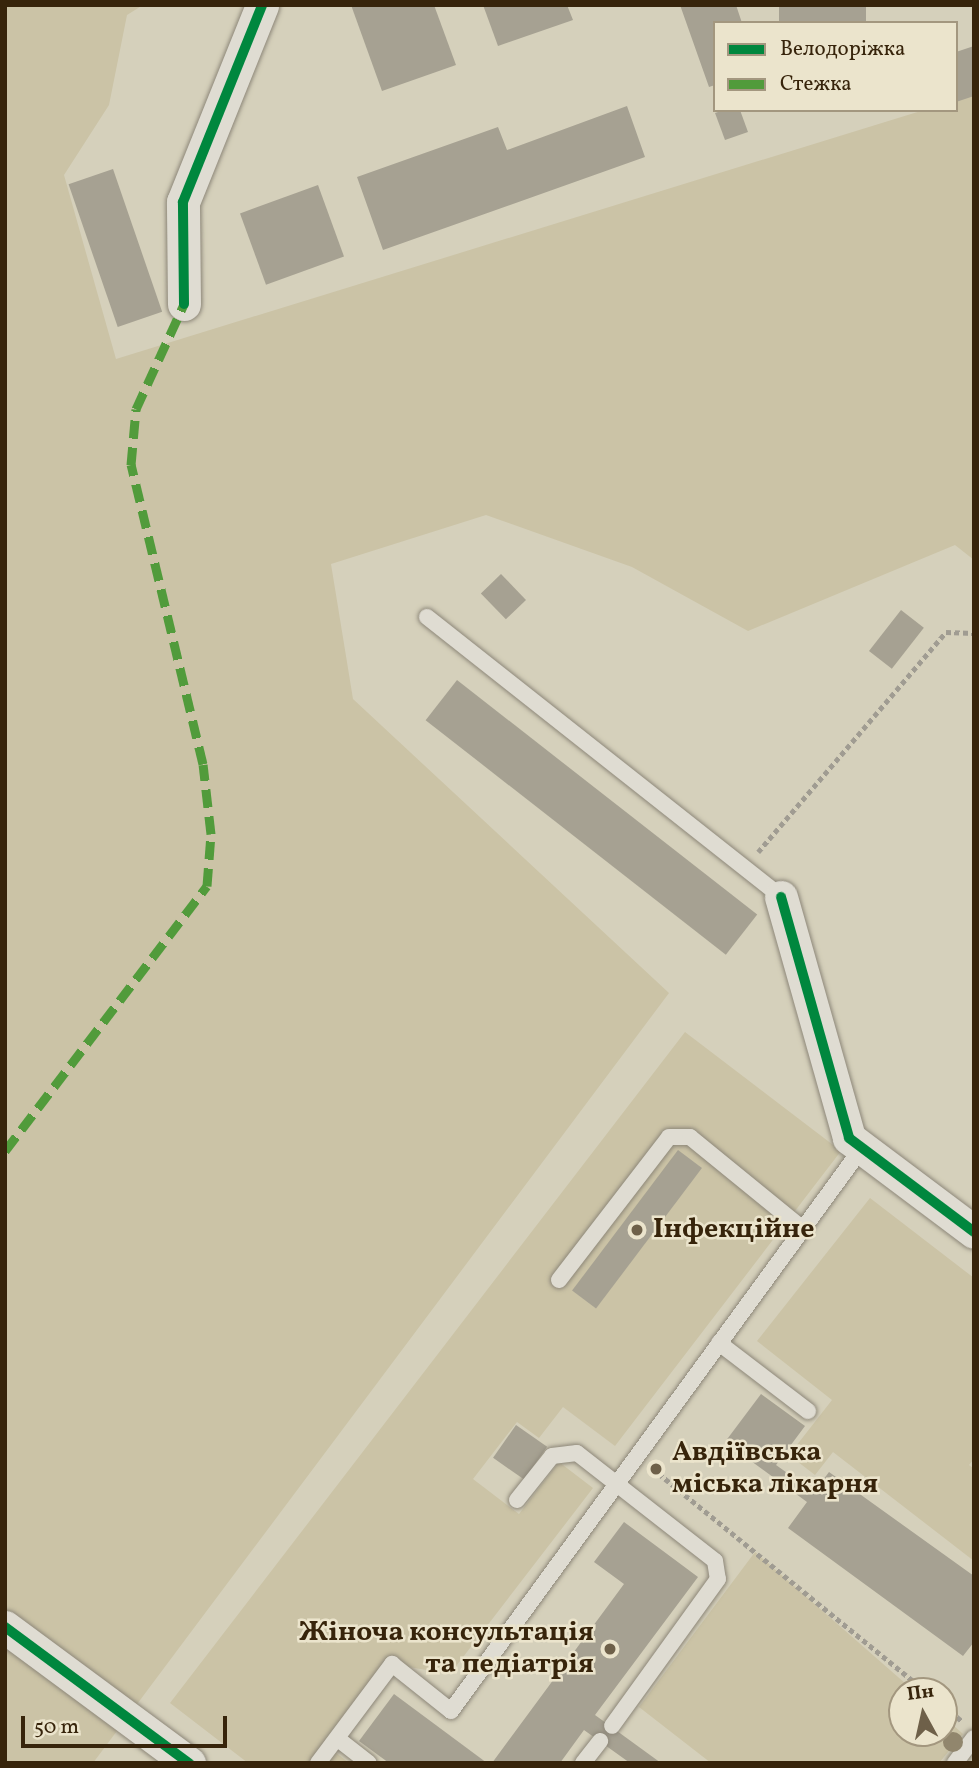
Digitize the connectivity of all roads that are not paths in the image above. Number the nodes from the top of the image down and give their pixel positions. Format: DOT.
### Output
graph roads {
  1 [pos="262,5"];
  2 [pos="184,304"];
  3 [pos="427,617"];
  4 [pos="781,897"];
  5 [pos="862,1148"];
  6 [pos="803,1229"];
  7 [pos="974,1232"];
  8 [pos="559,1280"];
  9 [pos="719,1343"];
  10 [pos="808,1411"];
  11 [pos="616,1483"];
  12 [pos="517,1500"];
  13 [pos="5,1627"];
  14 [pos="612,1726"];
  15 [pos="974,1738"];
  16 [pos="338,1739"];
  17 [pos="600,1741"];
  18 [pos="189,1763"];
  19 [pos="318,1763"];
  20 [pos="369,1763"];
  21 [pos="583,1763"];
  22 [pos="955,1763"];
  1 -- 2 [label="street"];
  3 -- 4 [label="lane"];
  4 -- 5 [label="street"];
  5 -- 6 [label="lane"];
  5 -- 7 [label="street"];
  6 -- 8 [label="lane"];
  6 -- 9 [label="lane"];
  9 -- 10 [label="lane"];
  9 -- 11 [label="lane"];
  11 -- 12 [label="lane"];
  11 -- 14 [label="lane"];
  11 -- 16 [label="lane"];
  13 -- 18 [label="street"];
  15 -- 22 [label="lane"];
  16 -- 19 [label="lane"];
  16 -- 20 [label="lane"];
  17 -- 21 [label="lane"];
}
